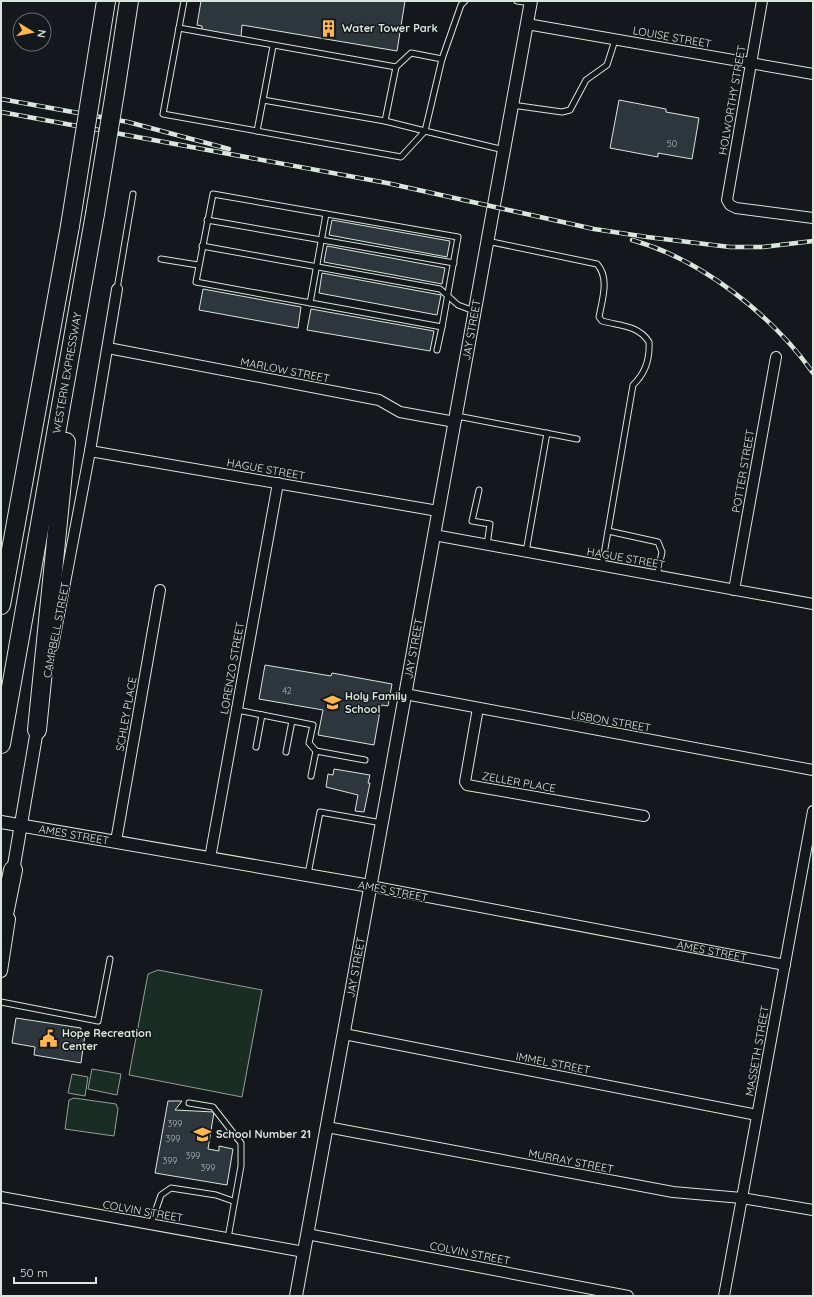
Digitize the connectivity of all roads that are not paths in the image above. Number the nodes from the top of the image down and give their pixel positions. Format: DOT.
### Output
graph roads {
  1 [pos="106,1"];
  2 [pos="129,1"];
  3 [pos="184,1"];
  4 [pos="465,1"];
  5 [pos="516,1"];
  6 [pos="762,1"];
  7 [pos="531,2"];
  8 [pos="527,24"];
  9 [pos="179,28"];
  10 [pos="614,40"];
  11 [pos="272,46"];
  12 [pos="442,59"];
  13 [pos="751,63"];
  14 [pos="396,66"];
  15 [pos="813,74"];
  16 [pos="263,100"];
  17 [pos="512,105"];
  18 [pos="385,121"];
  19 [pos="257,131"];
  20 [pos="425,131"];
  21 [pos="504,150"];
  22 [pos="133,194"];
  23 [pos="326,214"];
  24 [pos="813,218"];
  25 [pos="207,220"];
  26 [pos="321,240"];
  27 [pos="488,241"];
  28 [pos="202,246"];
  29 [pos="161,259"];
  30 [pos="454,262"];
  31 [pos="198,265"];
  32 [pos="316,268"];
  33 [pos="117,289"];
  34 [pos="82,292"];
  35 [pos="448,297"];
  36 [pos="310,303"];
  37 [pos="475,312"];
  38 [pos="442,327"];
  39 [pos="108,348"];
  40 [pos="437,350"];
  41 [pos="776,356"];
  42 [pos="41,389"];
  43 [pos="455,419"];
  44 [pos="547,433"];
  45 [pos="577,439"];
  46 [pos="90,451"];
  47 [pos="278,483"];
  48 [pos="479,490"];
  49 [pos="438,511"];
  50 [pos="608,531"];
  51 [pos="434,535"];
  52 [pos="1,540"];
  53 [pos="487,545"];
  54 [pos="526,552"];
  55 [pos="602,566"];
  56 [pos="657,576"];
  57 [pos="160,590"];
  58 [pos="734,590"];
  59 [pos="813,604"];
  60 [pos="1,605"];
  61 [pos="405,694"];
  62 [pos="478,708"];
  63 [pos="237,710"];
  64 [pos="262,715"];
  65 [pos="292,721"];
  66 [pos="37,730"];
  67 [pos="1,744"];
  68 [pos="256,746"];
  69 [pos="316,751"];
  70 [pos="286,752"];
  71 [pos="365,760"];
  72 [pos="813,770"];
  73 [pos="311,776"];
  74 [pos="813,811"];
  75 [pos="644,816"];
  76 [pos="382,823"];
  77 [pos="10,824"];
  78 [pos="116,841"];
  79 [pos="210,858"];
  80 [pos="13,870"];
  81 [pos="308,875"];
  82 [pos="370,886"];
  83 [pos="1,929"];
  84 [pos="110,959"];
  85 [pos="785,964"];
  86 [pos="1,971"];
  87 [pos="1,1002"];
  88 [pos="344,1034"];
  89 [pos="189,1103"];
  90 [pos="757,1115"];
  91 [pos="327,1127"];
  92 [pos="1,1197"];
  93 [pos="742,1198"];
  94 [pos="233,1201"];
  95 [pos="813,1210"];
  96 [pos="151,1224"];
  97 [pos="307,1234"];
  98 [pos="228,1238"];
  99 [pos="304,1252"];
  100 [pos="296,1296"];
  101 [pos="628,1296"];
  102 [pos="724,1296"];
  1 -- 42 [label="highway, WESTERN EXPRESSWAY, bridge"];
  2 -- 34 [label="highway, WESTERN EXPRESSWAY, bridge"];
  3 -- 9 [label="lane"];
  4 -- 12 [label="lane"];
  5 -- 7 [label="lane"];
  6 -- 13 [label="street, HOLWORTHY STREET"];
  7 -- 8 [label="street, JAY STREET"];
  8 -- 10 [label="street, LOUISE STREET"];
  8 -- 17 [label="street, JAY STREET"];
  9 -- 11 [label="lane"];
  9 -- 19 [label="lane"];
  10 -- 13 [label="street, LOUISE STREET"];
  10 -- 17 [label="lane"];
  11 -- 14 [label="lane"];
  11 -- 16 [label="lane"];
  12 -- 14 [label="lane"];
  12 -- 20 [label="lane"];
  13 -- 15 [label="street, LOUISE STREET"];
  13 -- 24 [label="street, HOLWORTHY STREET"];
  14 -- 18 [label="lane"];
  16 -- 18 [label="lane"];
  16 -- 19 [label="lane"];
  17 -- 21 [label="street, JAY STREET"];
  18 -- 20 [label="lane"];
  19 -- 20 [label="lane"];
  20 -- 21 [label="lane"];
  21 -- 27 [label="street, JAY STREET"];
  22 -- 33 [label="lane"];
  23 -- 25 [label="lane"];
  23 -- 26 [label="lane"];
  23 -- 30 [label="lane"];
  25 -- 26 [label="lane"];
  25 -- 28 [label="lane"];
  26 -- 30 [label="lane"];
  26 -- 32 [label="lane"];
  27 -- 37 [label="street, JAY STREET"];
  27 -- 50 [label="lane"];
  28 -- 31 [label="lane"];
  28 -- 32 [label="lane"];
  29 -- 31 [label="lane"];
  30 -- 35 [label="lane"];
  31 -- 36 [label="lane"];
  32 -- 35 [label="lane"];
  32 -- 36 [label="lane"];
  33 -- 39 [label="street, CAMPBELL STREET"];
  34 -- 66 [label="highway"];
  34 -- 67 [label="highway, WESTERN EXPRESSWAY"];
  35 -- 37 [label="lane"];
  35 -- 38 [label="lane"];
  36 -- 38 [label="lane"];
  37 -- 43 [label="street, JAY STREET"];
  38 -- 40 [label="lane"];
  39 -- 43 [label="street, MARLOW STREET"];
  39 -- 46 [label="street, CAMPBELL STREET"];
  41 -- 58 [label="street, POTTER STREET"];
  42 -- 52 [label="highway"];
  42 -- 60 [label="highway, WESTERN EXPRESSWAY"];
  43 -- 44 [label="lane"];
  43 -- 49 [label="street, JAY STREET"];
  44 -- 45 [label="lane"];
  44 -- 54 [label="lane"];
  46 -- 47 [label="street, HAGUE STREET"];
  46 -- 66 [label="street, CAMPBELL STREET"];
  47 -- 49 [label="street, HAGUE STREET"];
  47 -- 63 [label="street, LORENZO STREET"];
  48 -- 53 [label="lane"];
  49 -- 51 [label="street, JAY STREET"];
  50 -- 55 [label="lane"];
  50 -- 56 [label="lane"];
  51 -- 53 [label="street, HAGUE STREET"];
  51 -- 61 [label="street, JAY STREET"];
  53 -- 54 [label="street, HAGUE STREET"];
  54 -- 55 [label="street, HAGUE STREET"];
  55 -- 56 [label="street, HAGUE STREET"];
  56 -- 58 [label="street, HAGUE STREET"];
  57 -- 78 [label="street, SCHLEY PLACE"];
  58 -- 59 [label="street, HAGUE STREET"];
  61 -- 62 [label="street, LISBON STREET"];
  61 -- 76 [label="street, JAY STREET"];
  62 -- 72 [label="street, LISBON STREET"];
  62 -- 75 [label="street, ZELLER PLACE"];
  63 -- 64 [label="lane"];
  63 -- 79 [label="street, LORENZO STREET"];
  64 -- 65 [label="lane"];
  64 -- 68 [label="lane"];
  65 -- 69 [label="lane"];
  65 -- 70 [label="lane"];
  66 -- 77 [label="street, CAMPBELL STREET"];
  69 -- 71 [label="lane"];
  69 -- 73 [label="lane"];
  74 -- 85 [label="street, MASSETH STREET"];
  76 -- 81 [label="lane"];
  76 -- 82 [label="street, JAY STREET"];
  77 -- 78 [label="street, AMES STREET"];
  77 -- 80 [label="street, CAMPBELL STREET"];
  78 -- 79 [label="street, AMES STREET"];
  79 -- 81 [label="street, AMES STREET"];
  80 -- 83 [label="highway"];
  80 -- 86 [label="street, CAMPBELL STREET"];
  81 -- 82 [label="street, AMES STREET"];
  82 -- 85 [label="street, AMES STREET"];
  82 -- 88 [label="street, JAY STREET"];
  84 -- 87 [label="lane"];
  85 -- 90 [label="street, MASSETH STREET"];
  88 -- 90 [label="street, IMMEL STREET"];
  88 -- 91 [label="street, JAY STREET"];
  89 -- 94 [label="lane"];
  90 -- 93 [label="street, MASSETH STREET"];
  91 -- 93 [label="street, MURRAY STREET"];
  91 -- 97 [label="street, JAY STREET"];
  92 -- 96 [label="street, COLVIN STREET"];
  93 -- 95 [label="street, MURRAY STREET"];
  93 -- 102 [label="street, MASSETH STREET"];
  94 -- 96 [label="lane"];
  94 -- 98 [label="lane"];
  96 -- 98 [label="street, COLVIN STREET"];
  97 -- 99 [label="street, JAY STREET"];
  97 -- 101 [label="street, COLVIN STREET"];
  98 -- 99 [label="street, COLVIN STREET"];
  99 -- 100 [label="street, JAY STREET"];
}
